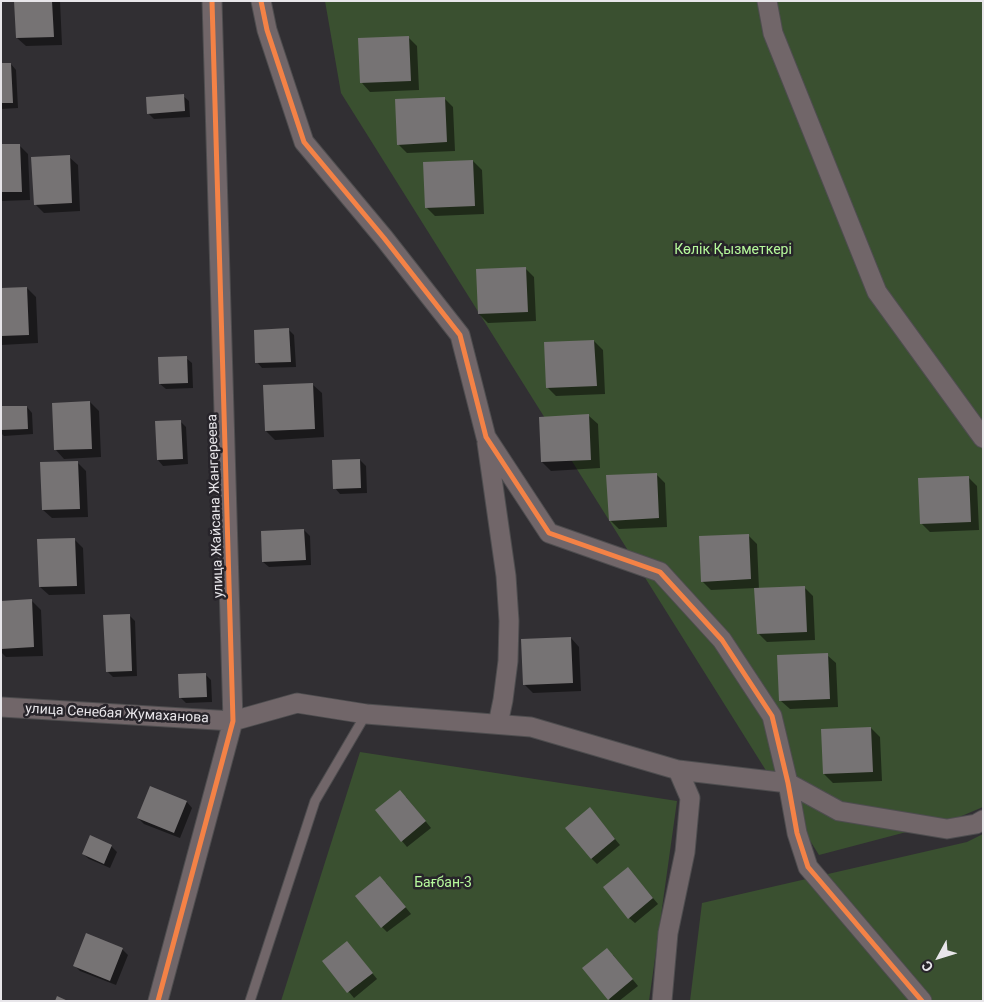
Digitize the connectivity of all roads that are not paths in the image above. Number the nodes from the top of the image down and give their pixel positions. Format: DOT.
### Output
graph roads {
  1 [pos="212,1"];
  2 [pos="261,1"];
  3 [pos="767,1"];
  4 [pos="486,437"];
  5 [pos="983,438"];
  6 [pos="1,707"];
  7 [pos="366,714"];
  8 [pos="233,721"];
  9 [pos="498,724"];
  10 [pos="678,770"];
  11 [pos="788,782"];
  12 [pos="983,820"];
  13 [pos="158,1001"];
  14 [pos="250,1001"];
  15 [pos="662,1001"];
  16 [pos="922,1001"];
  1 -- 8 [label="street, улица Жайсана Жангереева"];
  2 -- 4 [label="street"];
  3 -- 5 [label="street"];
  4 -- 9 [label="street"];
  4 -- 11 [label="street"];
  6 -- 8 [label="street, улица Сенебая Жумаханова"];
  7 -- 8 [label="street, улица Сенебая Жумаханова"];
  7 -- 9 [label="street, улица Сенебая Жумаханова"];
  7 -- 14 [label="lane"];
  8 -- 13 [label="street, улица Жайсана Жангереева"];
  9 -- 10 [label="street, улица Сенебая Жумаханова"];
  10 -- 11 [label="street, улица Сенебая Жумаханова"];
  10 -- 15 [label="street"];
  11 -- 12 [label="street"];
  11 -- 16 [label="street"];
}
